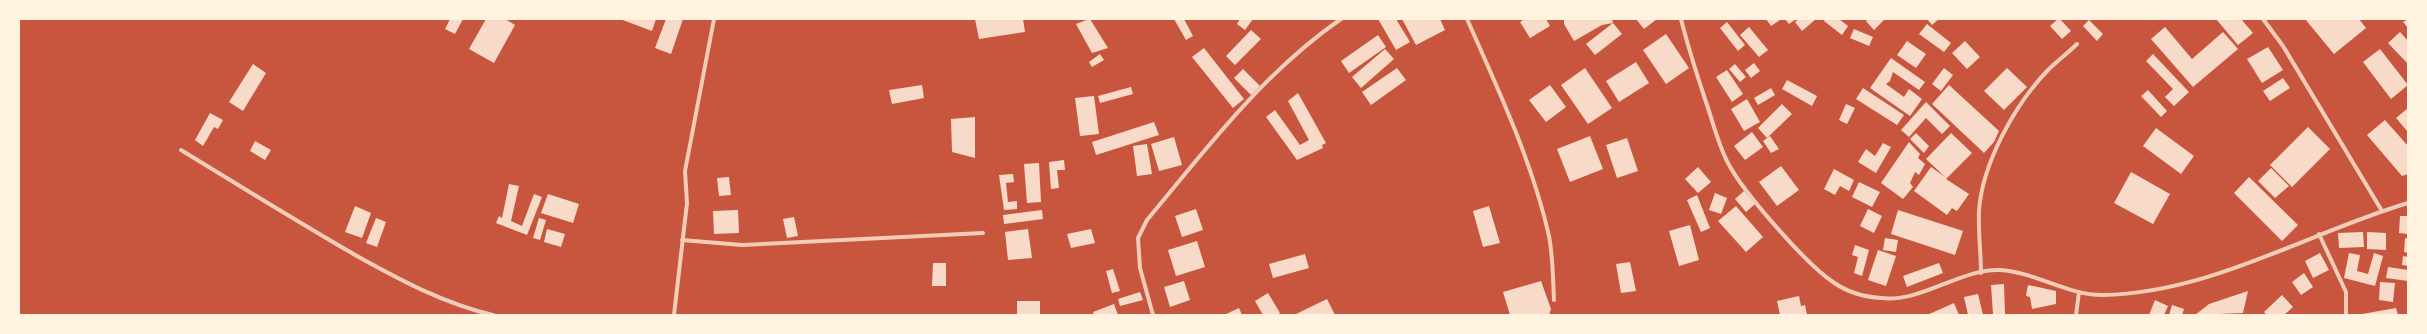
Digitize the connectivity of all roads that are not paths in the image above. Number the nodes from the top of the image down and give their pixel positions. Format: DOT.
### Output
graph roads {
  1 [pos="714,19"];
  2 [pos="1341,19"];
  3 [pos="1467,19"];
  4 [pos="1681,19"];
  5 [pos="2263,19"];
  6 [pos="2077,44"];
  7 [pos="181,150"];
  8 [pos="2408,203"];
  9 [pos="2382,211"];
  10 [pos="983,233"];
  11 [pos="2319,234"];
  12 [pos="682,240"];
  13 [pos="1981,273"];
  14 [pos="2079,292"];
  15 [pos="1554,300"];
  16 [pos="493,315"];
  17 [pos="674,315"];
  18 [pos="1152,315"];
  19 [pos="2076,315"];
  20 [pos="2346,315"];
  1 -- 12 [label="street"];
  2 -- 18 [label="street"];
  3 -- 15 [label="street"];
  4 -- 13 [label="street"];
  5 -- 9 [label="street"];
  6 -- 13 [label="street"];
  7 -- 16 [label="street"];
  8 -- 9 [label="street"];
  9 -- 11 [label="street"];
  10 -- 12 [label="street"];
  11 -- 14 [label="street"];
  11 -- 20 [label="street"];
  12 -- 17 [label="street"];
  13 -- 14 [label="street"];
  14 -- 19 [label="street"];
}
